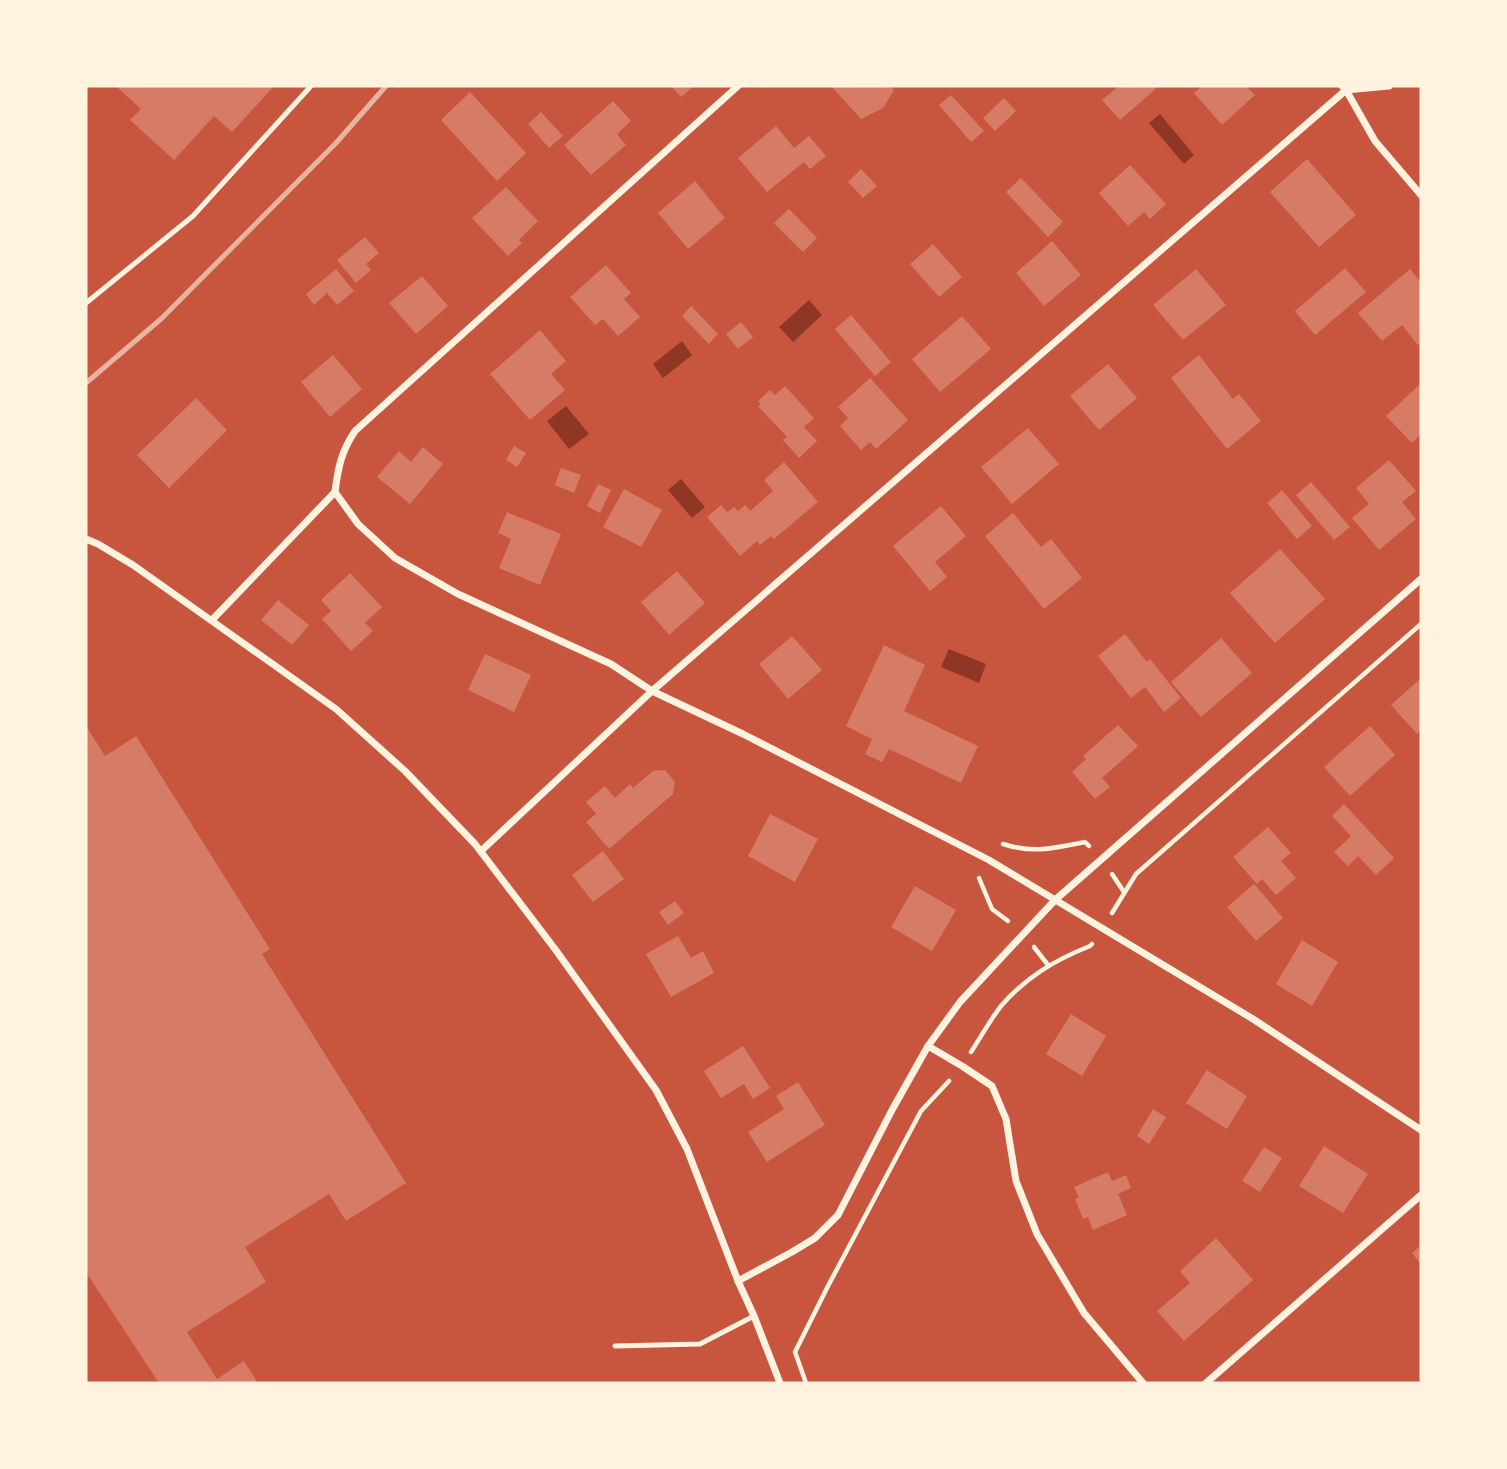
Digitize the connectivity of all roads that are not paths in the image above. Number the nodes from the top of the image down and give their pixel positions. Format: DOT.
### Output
graph roads {
  1 [pos="311,86"];
  2 [pos="738,86"];
  3 [pos="1389,86"];
  4 [pos="1344,88"];
  5 [pos="1421,195"];
  6 [pos="86,303"];
  7 [pos="335,492"];
  8 [pos="86,539"];
  9 [pos="1421,579"];
  10 [pos="212,620"];
  11 [pos="652,691"];
  12 [pos="481,852"];
  13 [pos="1055,900"];
  14 [pos="928,1046"];
  15 [pos="1421,1130"];
  16 [pos="1421,1195"];
  17 [pos="738,1281"];
  18 [pos="754,1316"];
  19 [pos="615,1346"];
  20 [pos="780,1383"];
  21 [pos="1143,1383"];
  22 [pos="1206,1383"];
  1 -- 6 [label="lane"];
  2 -- 7 [label="street"];
  3 -- 4 [label="street"];
  4 -- 5 [label="street"];
  4 -- 11 [label="street"];
  7 -- 10 [label="street"];
  7 -- 11 [label="street"];
  8 -- 10 [label="street"];
  9 -- 13 [label="street"];
  10 -- 12 [label="street"];
  11 -- 12 [label="street"];
  11 -- 13 [label="street"];
  12 -- 17 [label="street"];
  13 -- 14 [label="street"];
  13 -- 15 [label="street"];
  14 -- 17 [label="street"];
  14 -- 21 [label="street"];
  16 -- 22 [label="street"];
  17 -- 18 [label="street"];
  18 -- 19 [label="lane"];
  18 -- 20 [label="street"];
}
